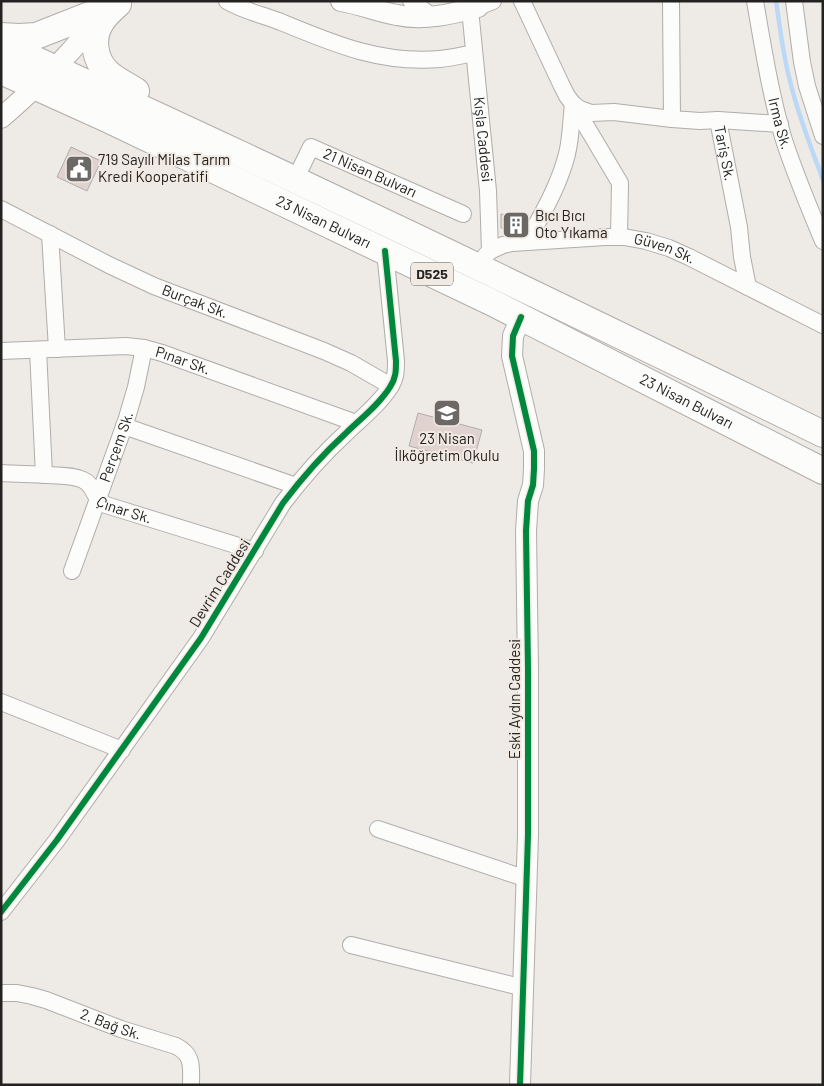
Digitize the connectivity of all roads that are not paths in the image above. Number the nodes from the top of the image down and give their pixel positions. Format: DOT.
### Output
graph roads {
  1 [pos="227,1"];
  2 [pos="341,1"];
  3 [pos="411,1"];
  4 [pos="522,1"];
  5 [pos="671,1"];
  6 [pos="755,1"];
  7 [pos="794,1"];
  8 [pos="124,3"];
  9 [pos="479,5"];
  10 [pos="431,16"];
  11 [pos="1,36"];
  12 [pos="1,44"];
  13 [pos="474,53"];
  14 [pos="55,68"];
  15 [pos="1,71"];
  16 [pos="36,87"];
  17 [pos="573,104"];
  18 [pos="1,118"];
  19 [pos="672,119"];
  20 [pos="718,120"];
  21 [pos="780,124"];
  22 [pos="823,136"];
  23 [pos="223,146"];
  24 [pos="296,180"];
  25 [pos="1,209"];
  26 [pos="463,214"];
  27 [pos="50,234"];
  28 [pos="619,237"];
  29 [pos="823,241"];
  30 [pos="527,242"];
  31 [pos="385,252"];
  32 [pos="484,258"];
  33 [pos="748,287"];
  34 [pos="521,317"];
  35 [pos="823,325"];
  36 [pos="144,348"];
  37 [pos="57,349"];
  38 [pos="38,350"];
  39 [pos="1,351"];
  40 [pos="391,386"];
  41 [pos="356,423"];
  42 [pos="124,426"];
  43 [pos="823,434"];
  44 [pos="823,471"];
  45 [pos="1,473"];
  46 [pos="44,475"];
  47 [pos="296,486"];
  48 [pos="98,500"];
  49 [pos="255,550"];
  50 [pos="72,571"];
  51 [pos="1,702"];
  52 [pos="122,750"];
  53 [pos="378,830"];
  54 [pos="527,879"];
  55 [pos="1,912"];
  56 [pos="351,945"];
  57 [pos="524,988"];
  58 [pos="1,993"];
  59 [pos="191,1085"];
  60 [pos="520,1085"];
  1 -- 13 [label="street"];
  2 -- 10 [label="street"];
  3 -- 10 [label="street"];
  4 -- 17 [label="street"];
  5 -- 19 [label="street"];
  6 -- 21 [label="street, Irma Sk."];
  7 -- 22 [label="street"];
  8 -- 11 [label="highway"];
  8 -- 14 [label="street"];
  8 -- 23 [label="highway"];
  9 -- 10 [label="street"];
  9 -- 13 [label="street, Kışla Caddesi"];
  12 -- 14 [label="highway, D525"];
  13 -- 32 [label="street, Kışla Caddesi"];
  14 -- 16 [label="street"];
  14 -- 23 [label="highway, 23 Nisan Bulvarı / D525"];
  15 -- 16 [label="highway, D525"];
  16 -- 18 [label="street"];
  16 -- 31 [label="highway, 23 Nisan Bulvarı / D525"];
  17 -- 19 [label="street, Tariş Sk."];
  17 -- 28 [label="street"];
  17 -- 30 [label="street"];
  19 -- 20 [label="street, Tariş Sk."];
  20 -- 21 [label="street"];
  20 -- 33 [label="street, Tariş Sk."];
  21 -- 29 [label="street, Irma Sk."];
  23 -- 24 [label="highway, 23 Nisan Bulvarı / D525"];
  24 -- 26 [label="street, 21 Nisan Bulvarı"];
  24 -- 32 [label="highway, 23 Nisan Bulvarı / D525"];
  25 -- 27 [label="street, Burçak Sk."];
  27 -- 37 [label="street"];
  27 -- 40 [label="street, Burçak Sk."];
  28 -- 30 [label="street, Güven Sk."];
  28 -- 33 [label="street, Güven Sk."];
  30 -- 32 [label="street, Güven Sk."];
  31 -- 34 [label="highway, 23 Nisan Bulvarı / D525"];
  31 -- 40 [label="street, Devrim Caddesi"];
  32 -- 43 [label="highway, 23 Nisan Bulvarı / D525"];
  33 -- 35 [label="street, Güven Sk."];
  34 -- 44 [label="highway, 23 Nisan Bulvarı / D525"];
  34 -- 54 [label="street, Eski Aydın Caddesi"];
  36 -- 37 [label="street, Pınar Sk."];
  36 -- 41 [label="street, Pınar Sk."];
  36 -- 42 [label="street, Perçem Sk."];
  37 -- 38 [label="street, Pınar Sk."];
  38 -- 39 [label="street, Pınar Sk."];
  38 -- 46 [label="street"];
  40 -- 41 [label="street, Devrim Caddesi"];
  41 -- 47 [label="street, Devrim Caddesi"];
  42 -- 47 [label="street"];
  42 -- 48 [label="street, Perçem Sk."];
  45 -- 46 [label="street, Çınar Sk."];
  46 -- 48 [label="street, Çınar Sk."];
  47 -- 49 [label="street, Devrim Caddesi"];
  48 -- 49 [label="street, Çınar Sk."];
  48 -- 50 [label="street, Perçem Sk."];
  49 -- 52 [label="street, Devrim Caddesi"];
  51 -- 52 [label="street"];
  52 -- 55 [label="street, Devrim Caddesi"];
  53 -- 54 [label="street"];
  54 -- 57 [label="street, Eski Aydın Caddesi"];
  56 -- 57 [label="street"];
  57 -- 60 [label="street, Eski Aydın Caddesi"];
  58 -- 59 [label="street, 2. Bağ Sk."];
}
